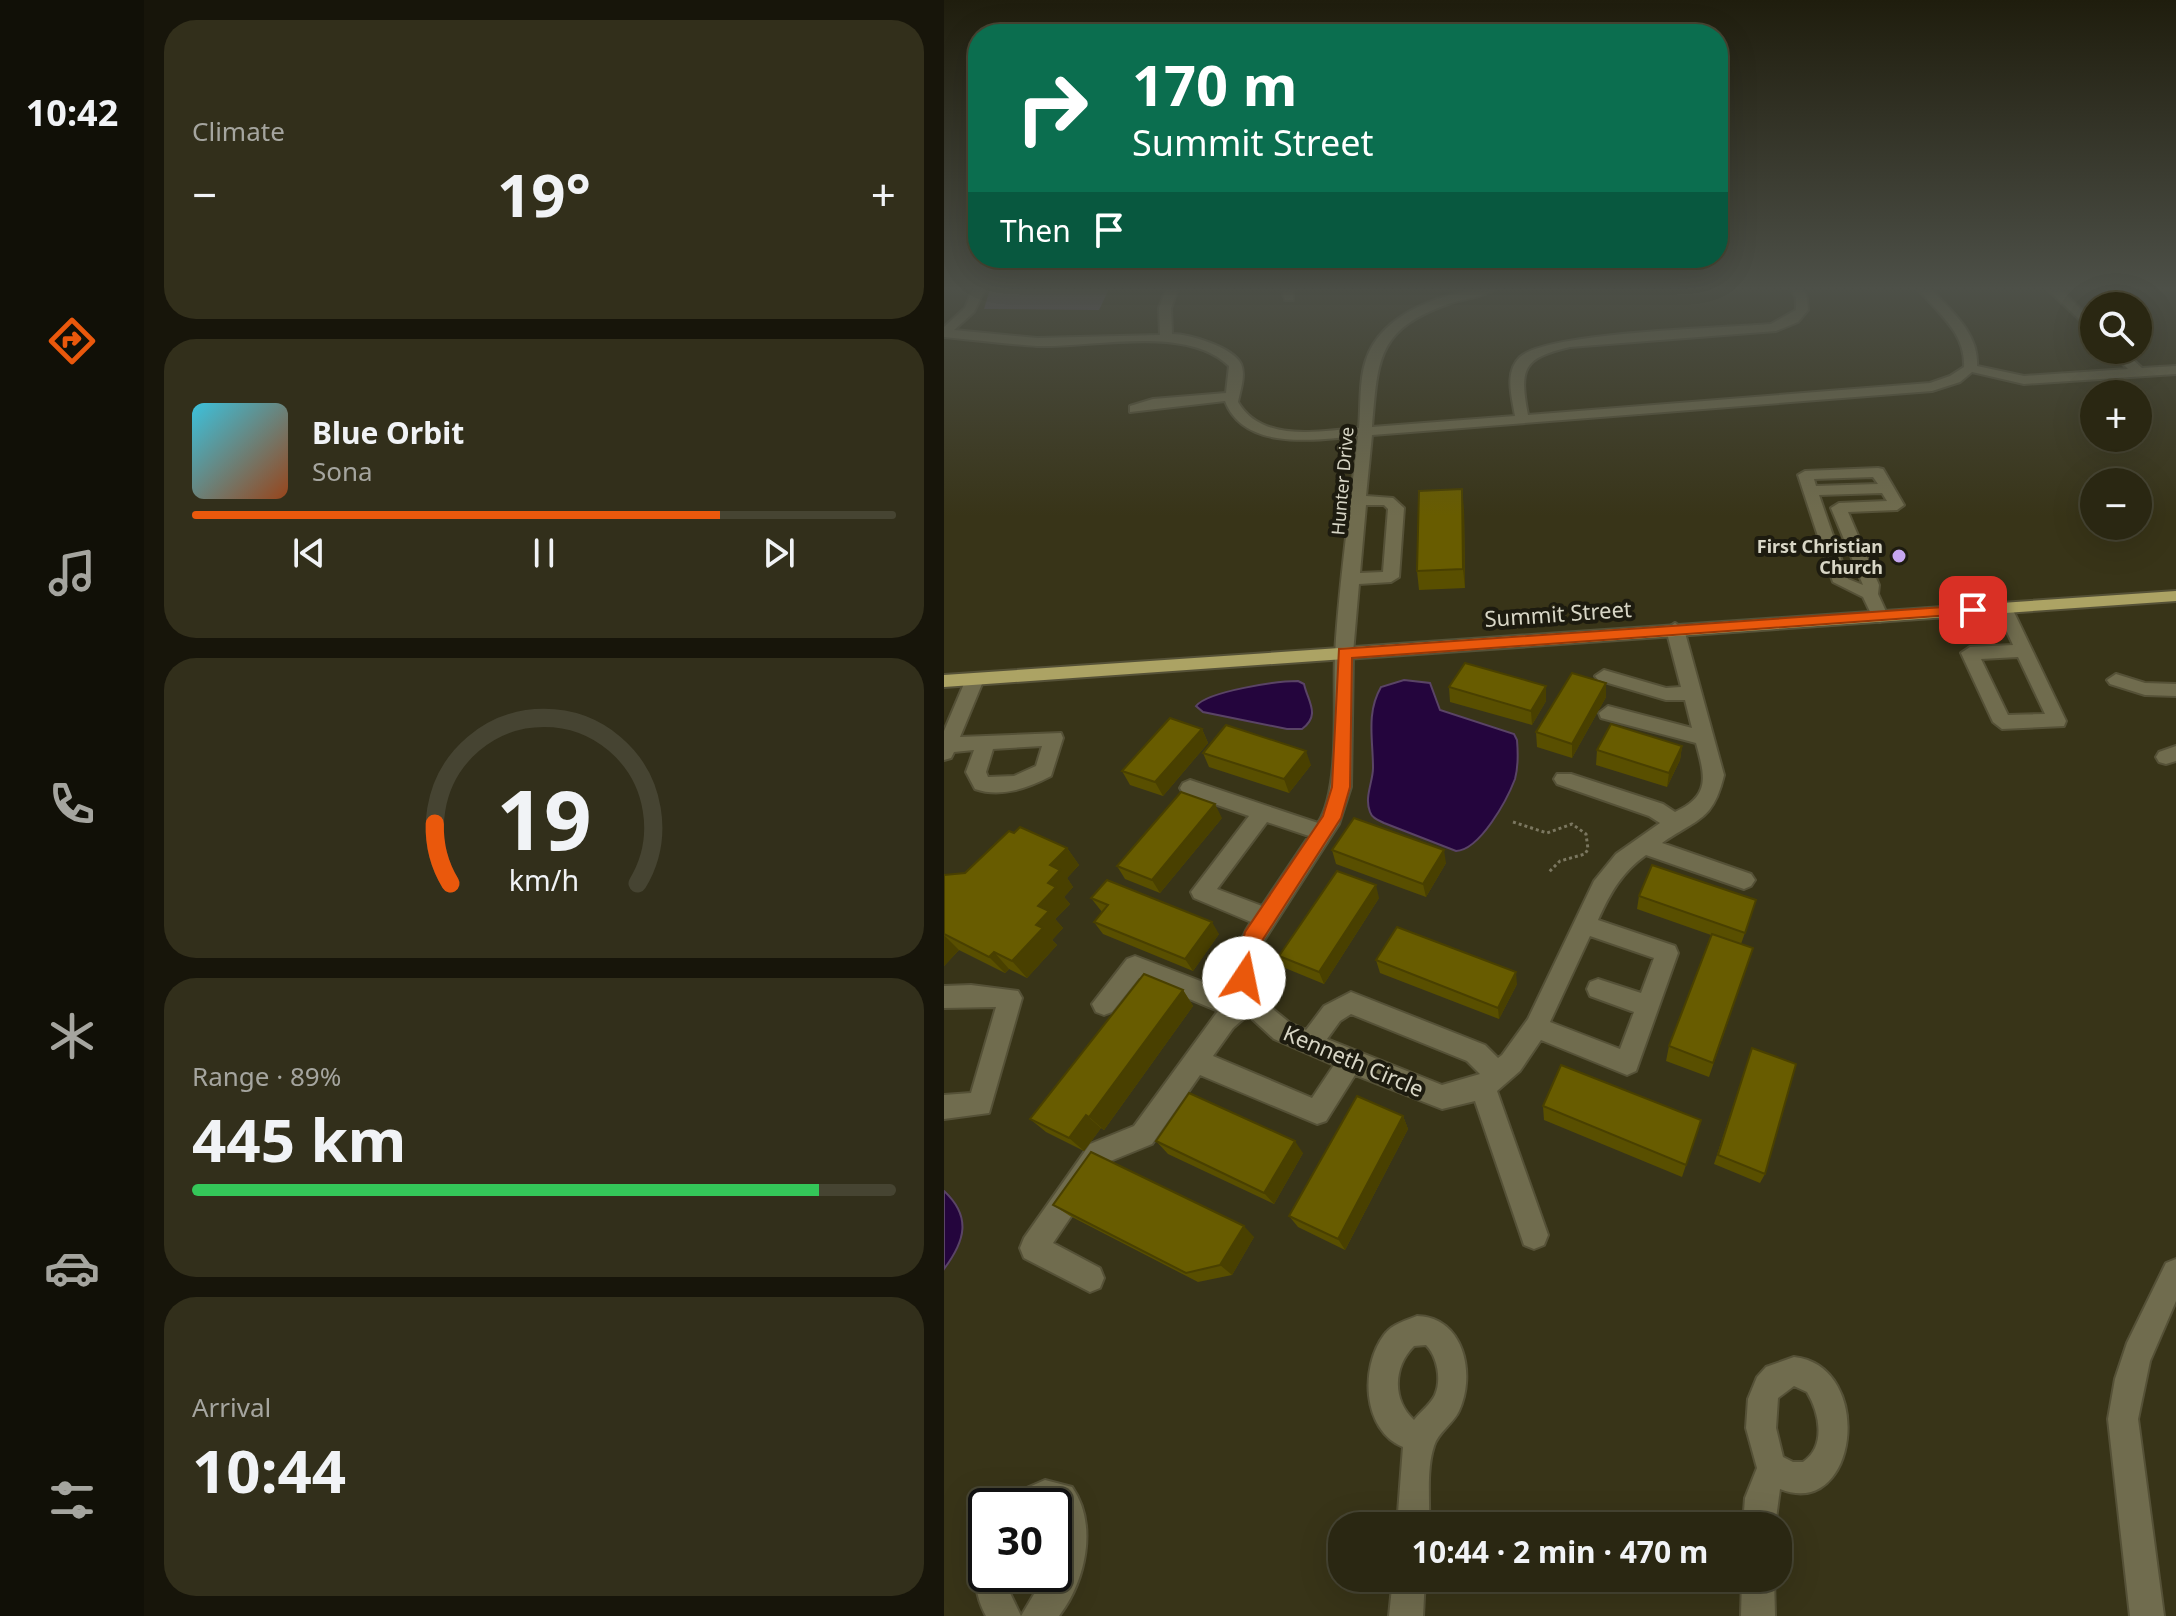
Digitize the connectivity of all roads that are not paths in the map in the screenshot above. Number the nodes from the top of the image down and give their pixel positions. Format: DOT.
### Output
graph roads {
  1 [pos="1232,364"];
  2 [pos="1372,364"];
  3 [pos="1521,364"];
  4 [pos="1971,364"];
  5 [pos="2130,364"];
  6 [pos="1970,368"];
  7 [pos="2176,370"];
  8 [pos="2139,373"];
  9 [pos="1232,396"];
  10 [pos="1135,409"];
  11 [pos="1523,421"];
  12 [pos="1364,433"];
  13 [pos="1888,488"];
  14 [pos="1830,490"];
  15 [pos="1811,491"];
  16 [pos="1360,500"];
  17 [pos="1839,508"];
  18 [pos="1351,579"];
  19 [pos="1870,594"];
  20 [pos="2176,596"];
  21 [pos="2004,608"];
  22 [pos="1880,616"];
  23 [pos="1675,629"];
  24 [pos="2025,651"];
  25 [pos="1344,653"];
  26 [pos="1604,676"];
  27 [pos="975,679"];
  28 [pos="2116,680"];
  29 [pos="944,681"];
  30 [pos="2176,690"];
  31 [pos="1692,693"];
  32 [pos="1608,713"];
  33 [pos="1704,738"];
  34 [pos="986,742"];
  35 [pos="945,748"];
  36 [pos="1564,779"];
  37 [pos="1190,788"];
  38 [pos="1263,813"];
  39 [pos="1676,823"];
  40 [pos="1323,833"];
  41 [pos="1643,845"];
  42 [pos="1744,880"];
  43 [pos="1264,917"];
  44 [pos="1583,924"];
  45 [pos="1598,989"];
  46 [pos="944,997"];
  47 [pos="1104,1004"];
  48 [pos="1243,1004"];
  49 [pos="1647,1006"];
  50 [pos="1536,1027"];
  51 [pos="1311,1044"];
  52 [pos="1351,1060"];
  53 [pos="1196,1061"];
  54 [pos="1489,1081"];
  55 [pos="944,1107"];
  56 [pos="1534,1235"];
  57 [pos="2176,1273"];
  58 [pos="1090,1278"];
  59 [pos="1420,1438"];
  60 [pos="1772,1468"];
  61 [pos="1414,1512"];
  62 [pos="1760,1512"];
  63 [pos="1072,1526"];
  64 [pos="1072,1548"];
  65 [pos="993,1592"];
  66 [pos="1055,1592"];
  67 [pos="1408,1592"];
  68 [pos="1758,1592"];
  69 [pos="1004,1616"];
  70 [pos="1038,1616"];
  71 [pos="1406,1616"];
  72 [pos="1758,1616"];
  73 [pos="2147,1616"];
  1 -- 9 [label="street"];
  2 -- 12 [label="street, Hunter Drive"];
  3 -- 11 [label="street"];
  4 -- 6 [label="street"];
  5 -- 8 [label="street"];
  6 -- 8 [label="street"];
  6 -- 11 [label="street"];
  7 -- 8 [label="street"];
  9 -- 10 [label="street"];
  9 -- 12 [label="street"];
  11 -- 12 [label="street"];
  12 -- 16 [label="street, Hunter Drive"];
  13 -- 14 [label="street"];
  13 -- 15 [label="street"];
  13 -- 17 [label="street"];
  14 -- 15 [label="street"];
  14 -- 17 [label="street"];
  15 -- 19 [label="street"];
  16 -- 18 [label="street, Hunter Drive"];
  16 -- 18 [label="street"];
  17 -- 19 [label="street"];
  18 -- 25 [label="street, Hunter Drive"];
  19 -- 22 [label="street"];
  20 -- 21 [label="main road, Summit Street"];
  21 -- 22 [label="main road, Summit Street"];
  21 -- 24 [label="street"];
  22 -- 23 [label="main road, Summit Street"];
  23 -- 25 [label="main road, Summit Street"];
  23 -- 31 [label="street"];
  24 -- 24 [label="street"];
  25 -- 27 [label="main road, Summit Street"];
  25 -- 40 [label="street"];
  26 -- 31 [label="street"];
  27 -- 29 [label="main road, Summit Street"];
  27 -- 35 [label="street"];
  28 -- 30 [label="street"];
  31 -- 33 [label="street"];
  32 -- 33 [label="street"];
  33 -- 39 [label="street"];
  34 -- 34 [label="street"];
  34 -- 35 [label="street"];
  36 -- 39 [label="street"];
  37 -- 38 [label="street"];
  38 -- 40 [label="street"];
  38 -- 43 [label="street"];
  39 -- 41 [label="street"];
  40 -- 43 [label="street"];
  41 -- 42 [label="street"];
  41 -- 44 [label="street"];
  43 -- 48 [label="street"];
  44 -- 49 [label="street"];
  44 -- 50 [label="street"];
  45 -- 49 [label="street"];
  46 -- 55 [label="street"];
  47 -- 48 [label="street"];
  48 -- 51 [label="street, Kenneth Circle"];
  48 -- 53 [label="street"];
  49 -- 50 [label="street"];
  50 -- 54 [label="street"];
  51 -- 52 [label="street, Kenneth Circle"];
  51 -- 54 [label="street"];
  52 -- 53 [label="street"];
  52 -- 54 [label="street, Kenneth Circle"];
  53 -- 58 [label="street"];
  54 -- 56 [label="street"];
  57 -- 73 [label="street"];
  59 -- 61 [label="street"];
  60 -- 62 [label="street"];
  63 -- 64 [label="street"];
  65 -- 69 [label="street"];
  66 -- 70 [label="street"];
  67 -- 71 [label="street"];
  68 -- 72 [label="street"];
}
